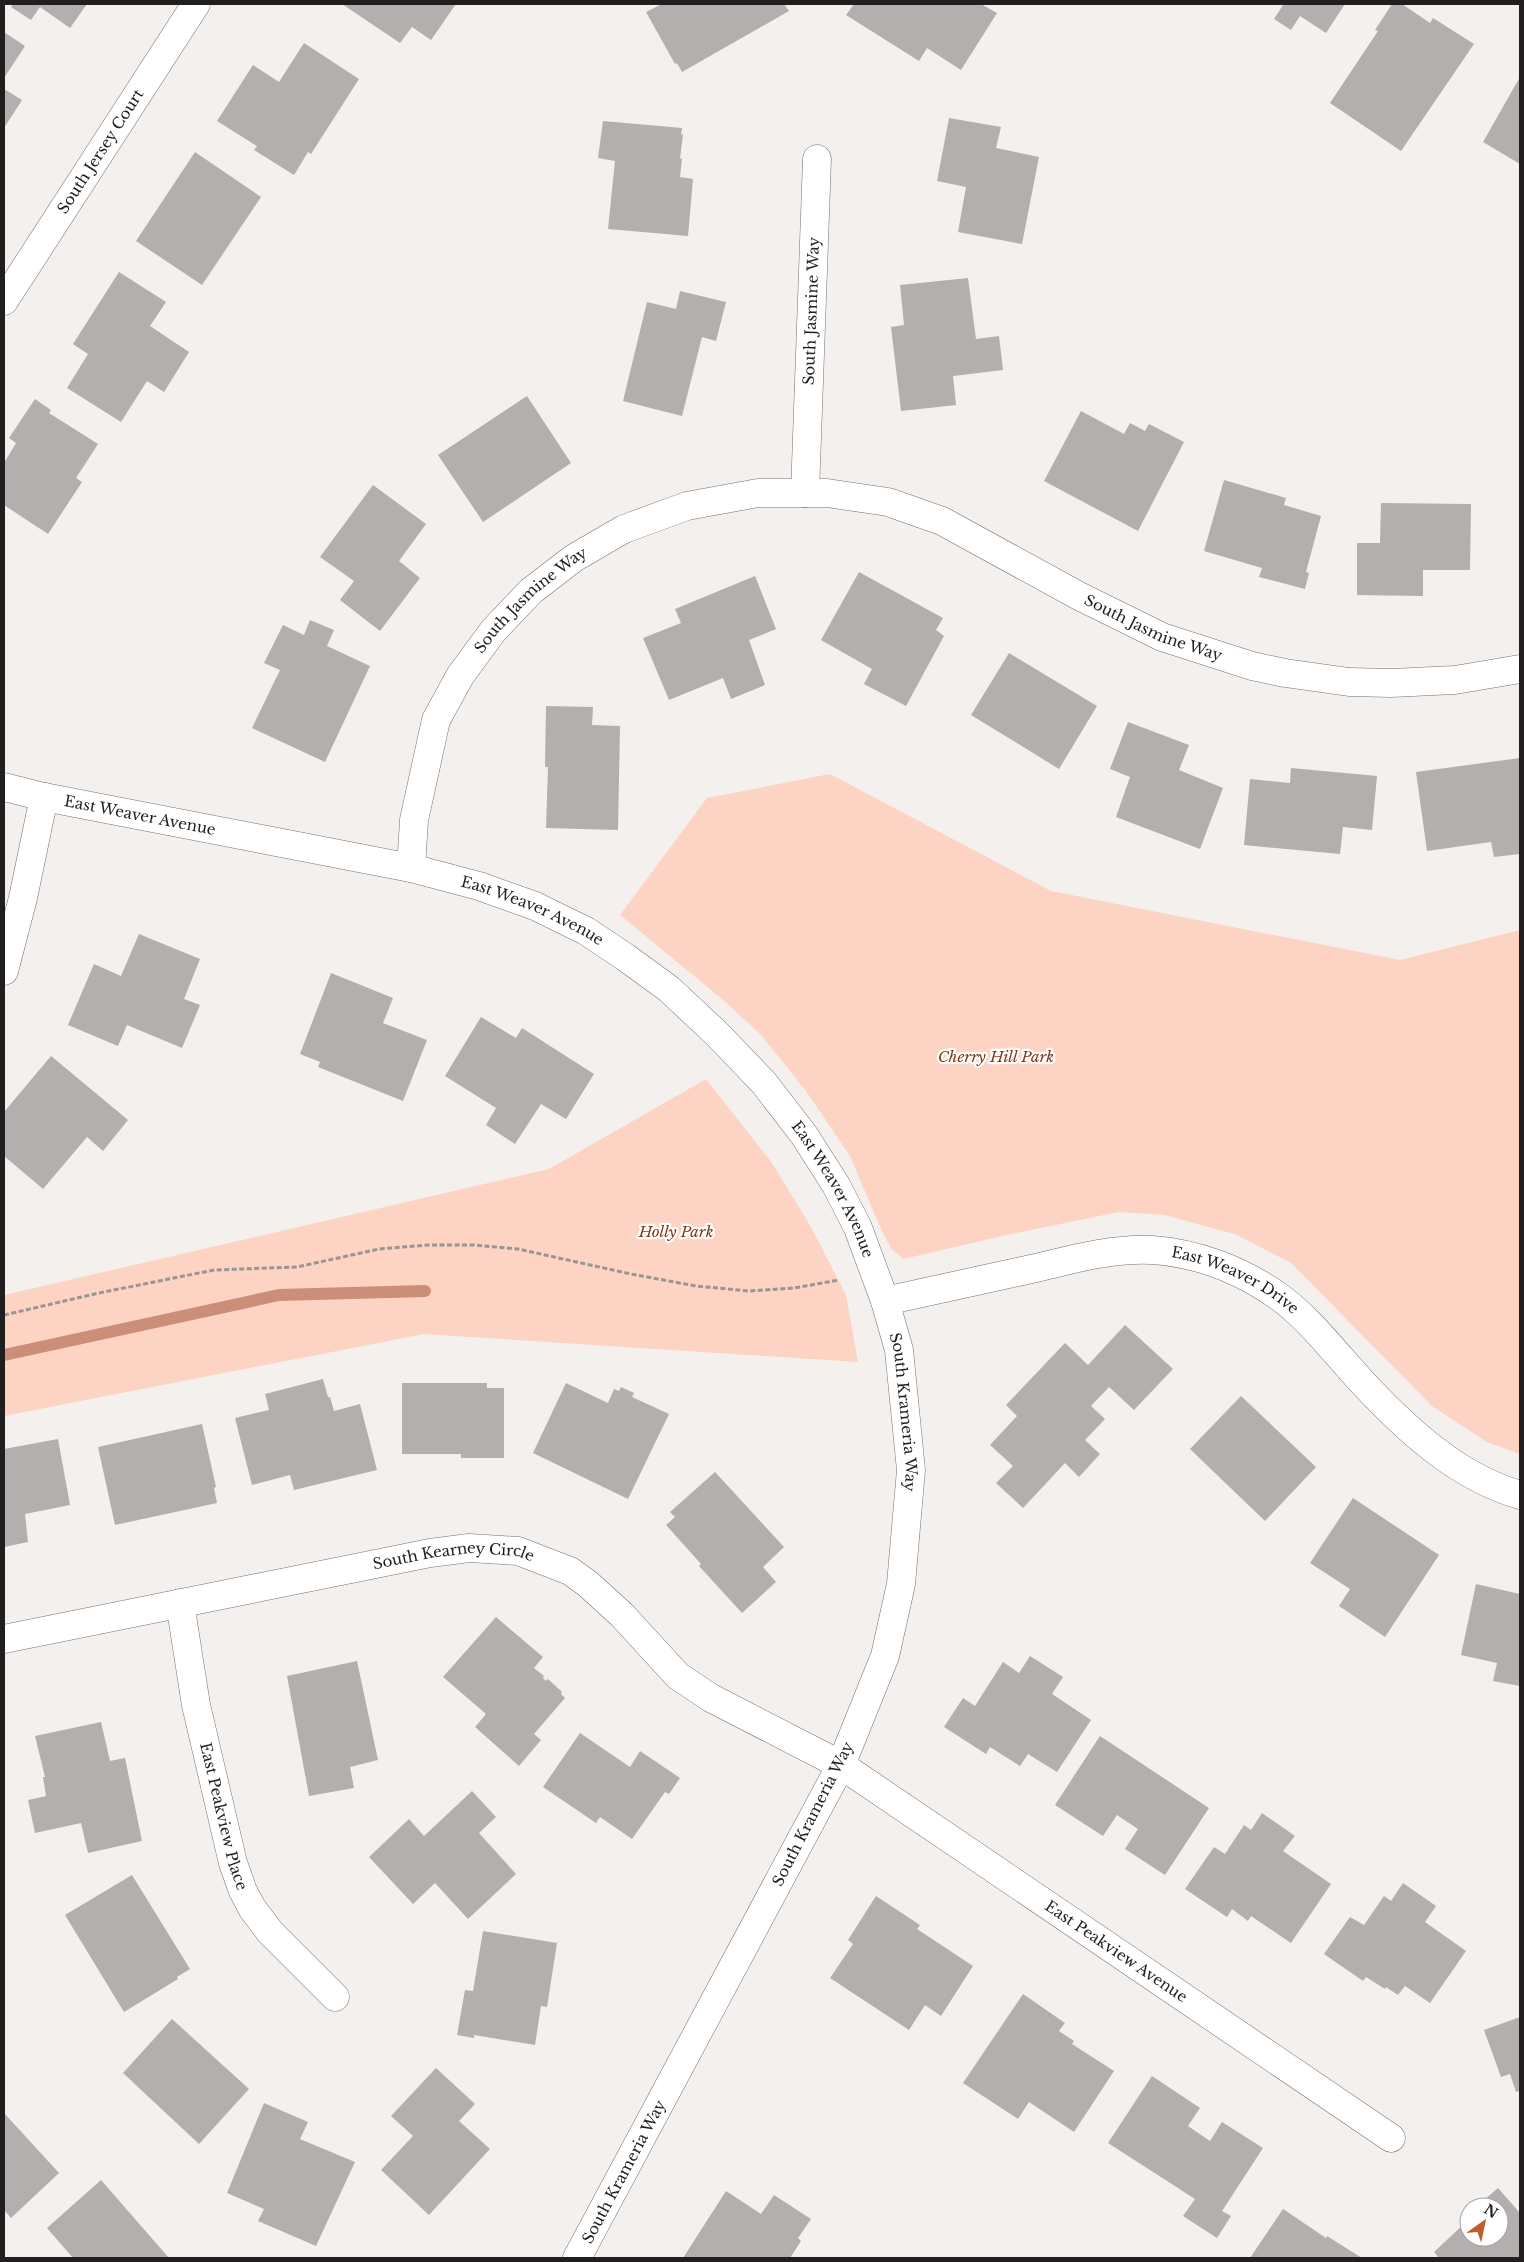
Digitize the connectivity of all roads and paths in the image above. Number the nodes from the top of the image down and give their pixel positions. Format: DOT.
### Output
graph roads {
  1 [pos="196,4"];
  2 [pos="817,159"];
  3 [pos="4,301"];
  4 [pos="805,493"];
  5 [pos="1520,669"];
  6 [pos="4,787"];
  7 [pos="44,797"];
  8 [pos="411,868"];
  9 [pos="4,971"];
  10 [pos="885,1301"];
  11 [pos="4,1315"];
  12 [pos="1520,1494"];
  13 [pos="180,1603"];
  14 [pos="4,1639"];
  15 [pos="841,1765"];
  16 [pos="335,1997"];
  17 [pos="1391,2138"];
  18 [pos="578,2258"];
  1 -- 3 [label="street, South Jersey Court"];
  2 -- 4 [label="street, South Jasmine Way"];
  4 -- 5 [label="street, South Jasmine Way"];
  4 -- 8 [label="street, South Jasmine Way"];
  6 -- 7 [label="street, East Weaver Avenue"];
  7 -- 8 [label="street, East Weaver Avenue"];
  7 -- 9 [label="street"];
  8 -- 10 [label="street, East Weaver Avenue"];
  10 -- 11 [label="path"];
  10 -- 12 [label="street, East Weaver Drive"];
  10 -- 15 [label="street, South Krameria Way"];
  13 -- 14 [label="street, South Kearney Circle"];
  13 -- 15 [label="street, South Kearney Circle"];
  13 -- 16 [label="street, East Peakview Place"];
  15 -- 17 [label="street, East Peakview Avenue"];
  15 -- 18 [label="street, South Krameria Way"];
}
